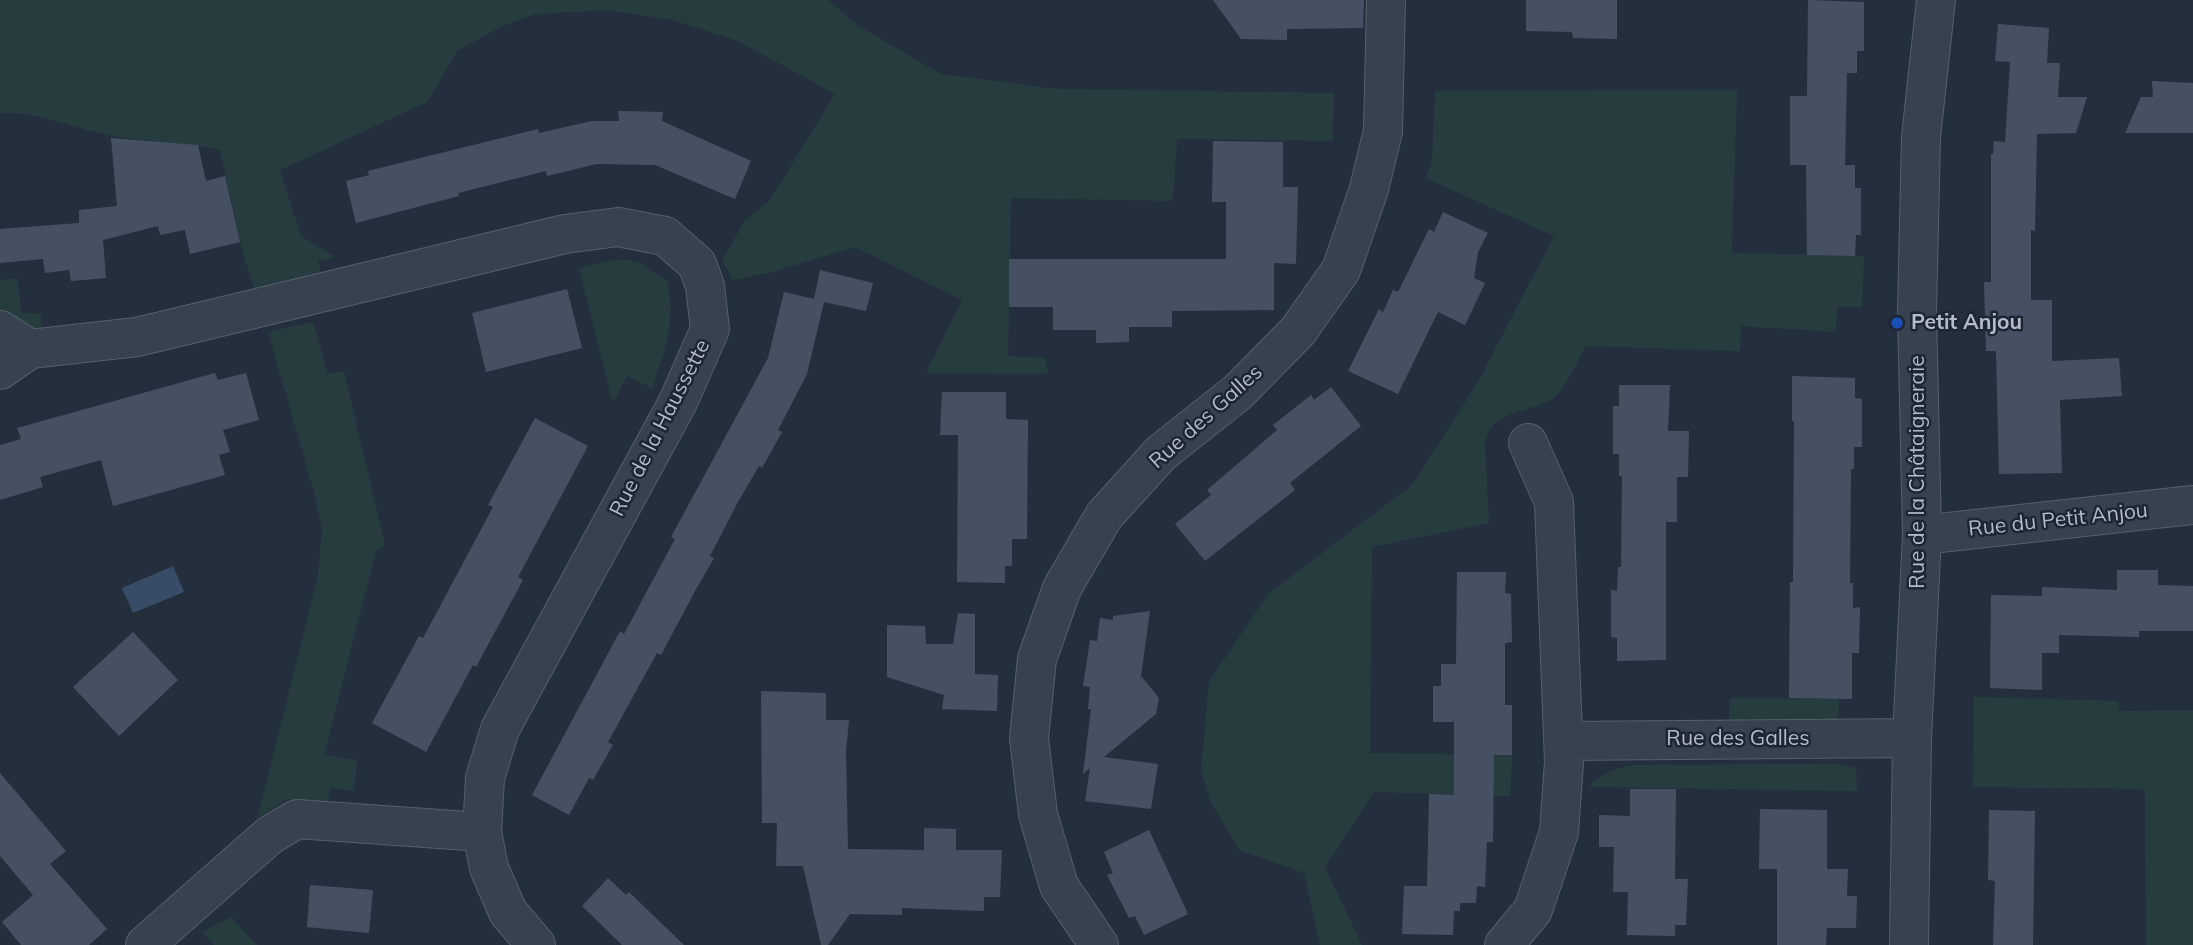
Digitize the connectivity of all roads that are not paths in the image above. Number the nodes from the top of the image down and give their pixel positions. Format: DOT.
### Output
graph roads {
  1 [pos="1386,0"];
  2 [pos="1936,0"];
  3 [pos="10,350"];
  4 [pos="1528,443"];
  5 [pos="2193,505"];
  6 [pos="1922,535"];
  7 [pos="1912,738"];
  8 [pos="1563,741"];
  9 [pos="482,832"];
  10 [pos="145,945"];
  11 [pos="536,945"];
  12 [pos="1099,945"];
  13 [pos="1504,945"];
  14 [pos="1909,945"];
  1 -- 12 [label="street, Rue des Galles"];
  2 -- 6 [label="street, Rue de la Châtaigneraie"];
  3 -- 9 [label="street, Rue de la Haussette"];
  4 -- 8 [label="street"];
  5 -- 6 [label="street, Rue du Petit Anjou"];
  6 -- 7 [label="street, Rue de la Châtaigneraie"];
  7 -- 8 [label="street, Rue des Galles"];
  7 -- 14 [label="street, Rue de la Châtaigneraie"];
  8 -- 13 [label="street"];
  9 -- 10 [label="street"];
  9 -- 11 [label="street, Rue de la Haussette"];
}
